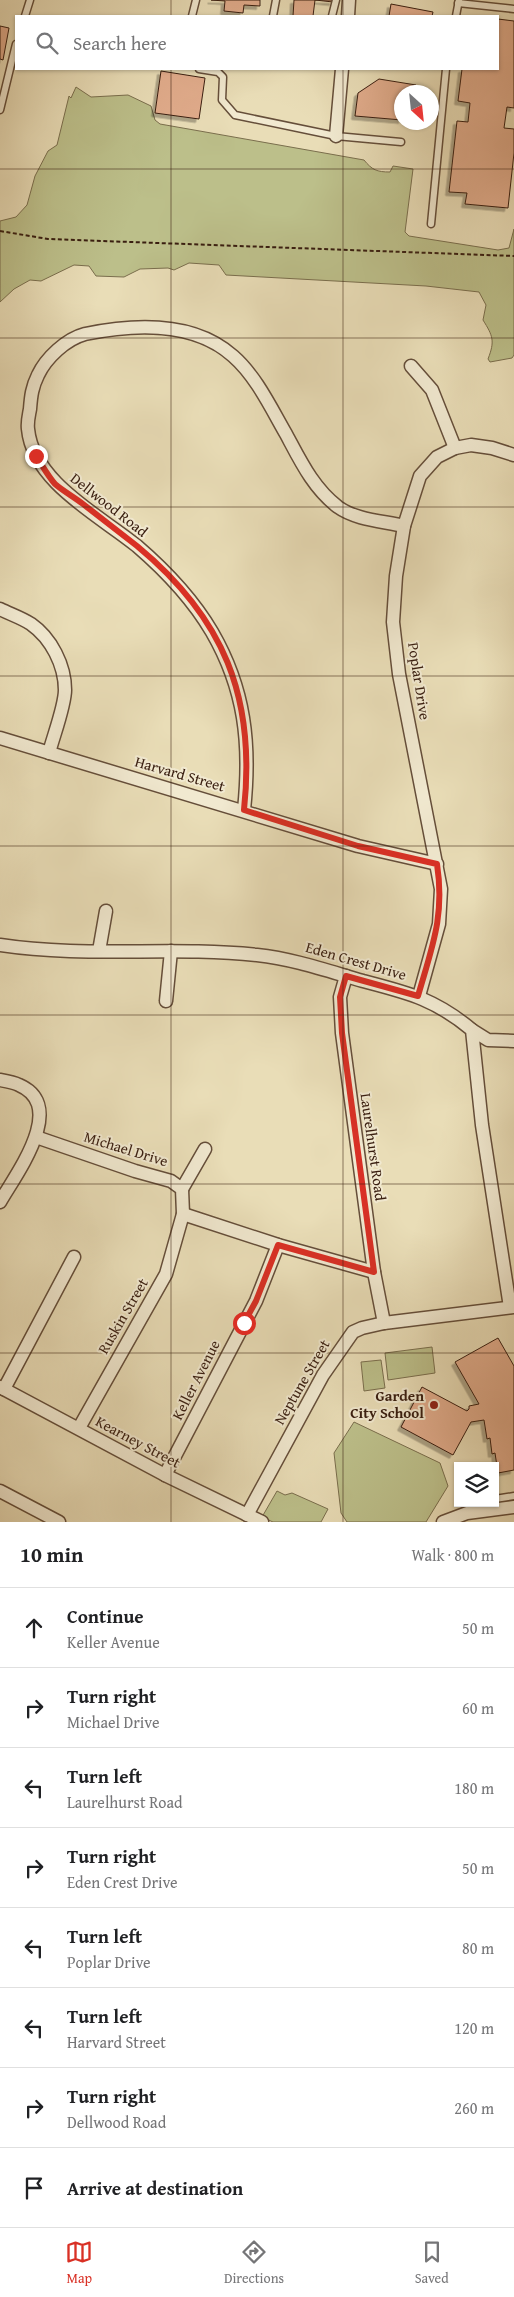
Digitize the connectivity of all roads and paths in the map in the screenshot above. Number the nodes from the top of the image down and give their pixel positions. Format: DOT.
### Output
graph roads {
  1 [pos="30,0"];
  2 [pos="196,0"];
  3 [pos="276,0"];
  4 [pos="336,0"];
  5 [pos="350,0"];
  6 [pos="459,1"];
  7 [pos="514,9"];
  8 [pos="25,15"];
  9 [pos="192,15"];
  10 [pos="273,15"];
  11 [pos="332,15"];
  12 [pos="348,15"];
  13 [pos="456,15"];
  14 [pos="15,47"];
  15 [pos="205,70"];
  16 [pos="339,70"];
  17 [pos="446,70"];
  18 [pos="2,89"];
  19 [pos="0,110"];
  20 [pos="336,136"];
  21 [pos="401,142"];
  22 [pos="431,224"];
  23 [pos="0,231"];
  24 [pos="514,256"];
  25 [pos="410,366"];
  26 [pos="455,448"];
  27 [pos="514,455"];
  28 [pos="404,526"];
  29 [pos="0,609"];
  30 [pos="0,738"];
  31 [pos="49,753"];
  32 [pos="244,810"];
  33 [pos="437,864"];
  34 [pos="106,911"];
  35 [pos="0,945"];
  36 [pos="99,951"];
  37 [pos="171,951"];
  38 [pos="346,976"];
  39 [pos="418,996"];
  40 [pos="166,1001"];
  41 [pos="472,1030"];
  42 [pos="514,1041"];
  43 [pos="0,1080"];
  44 [pos="36,1137"];
  45 [pos="205,1149"];
  46 [pos="182,1189"];
  47 [pos="0,1202"];
  48 [pos="182,1214"];
  49 [pos="278,1245"];
  50 [pos="74,1257"];
  51 [pos="374,1272"];
  52 [pos="512,1307"];
  53 [pos="384,1323"];
  54 [pos="2,1388"];
  55 [pos="79,1428"];
  56 [pos="165,1475"];
  57 [pos="0,1491"];
  58 [pos="514,1496"];
  59 [pos="499,1498"];
  60 [pos="514,1506"];
  61 [pos="476,1512"];
  62 [pos="247,1515"];
  63 [pos="59,1522"];
  64 [pos="262,1522"];
  65 [pos="444,1522"];
  1 -- 8 [label="lane"];
  2 -- 9 [label="lane"];
  3 -- 10 [label="lane"];
  4 -- 11 [label="lane"];
  5 -- 12 [label="street"];
  6 -- 7 [label="lane"];
  6 -- 13 [label="lane"];
  14 -- 18 [label="lane"];
  15 -- 20 [label="lane"];
  16 -- 20 [label="street"];
  17 -- 22 [label="lane"];
  18 -- 19 [label="lane"];
  20 -- 21 [label="lane"];
  23 -- 24 [label="path"];
  25 -- 26 [label="street"];
  26 -- 27 [label="street, Poplar Drive"];
  26 -- 28 [label="street, Poplar Drive"];
  28 -- 32 [label="street, Dellwood Road"];
  28 -- 33 [label="street, Poplar Drive"];
  29 -- 31 [label="street"];
  30 -- 31 [label="street, Harvard Street"];
  31 -- 32 [label="street, Harvard Street"];
  32 -- 33 [label="street, Harvard Street"];
  33 -- 39 [label="street, Poplar Drive"];
  34 -- 36 [label="street"];
  35 -- 36 [label="street, Eden Crest Drive"];
  36 -- 37 [label="street, Eden Crest Drive"];
  37 -- 38 [label="street, Eden Crest Drive"];
  37 -- 40 [label="street"];
  38 -- 39 [label="street, Eden Crest Drive"];
  38 -- 51 [label="street, Laurelhurst Road"];
  39 -- 41 [label="street, Eden Crest Drive"];
  41 -- 42 [label="street, Eden Crest Drive"];
  41 -- 52 [label="street"];
  43 -- 44 [label="street"];
  44 -- 46 [label="street, Michael Drive"];
  44 -- 47 [label="street"];
  45 -- 46 [label="street"];
  46 -- 48 [label="street"];
  48 -- 49 [label="street"];
  48 -- 55 [label="street, Ruskin Street"];
  49 -- 51 [label="street"];
  49 -- 56 [label="street, Keller Avenue"];
  50 -- 54 [label="street"];
  51 -- 53 [label="street, Laurelhurst Road"];
  52 -- 53 [label="street, Neptune Street"];
  53 -- 62 [label="street, Neptune Street"];
  54 -- 55 [label="street, Kearney Street"];
  55 -- 56 [label="street, Kearney Street"];
  56 -- 62 [label="street, Kearney Street"];
  57 -- 63 [label="street"];
  58 -- 59 [label="lane"];
  60 -- 61 [label="street"];
  61 -- 65 [label="street"];
  62 -- 64 [label="street, Kearney Street"];
}
